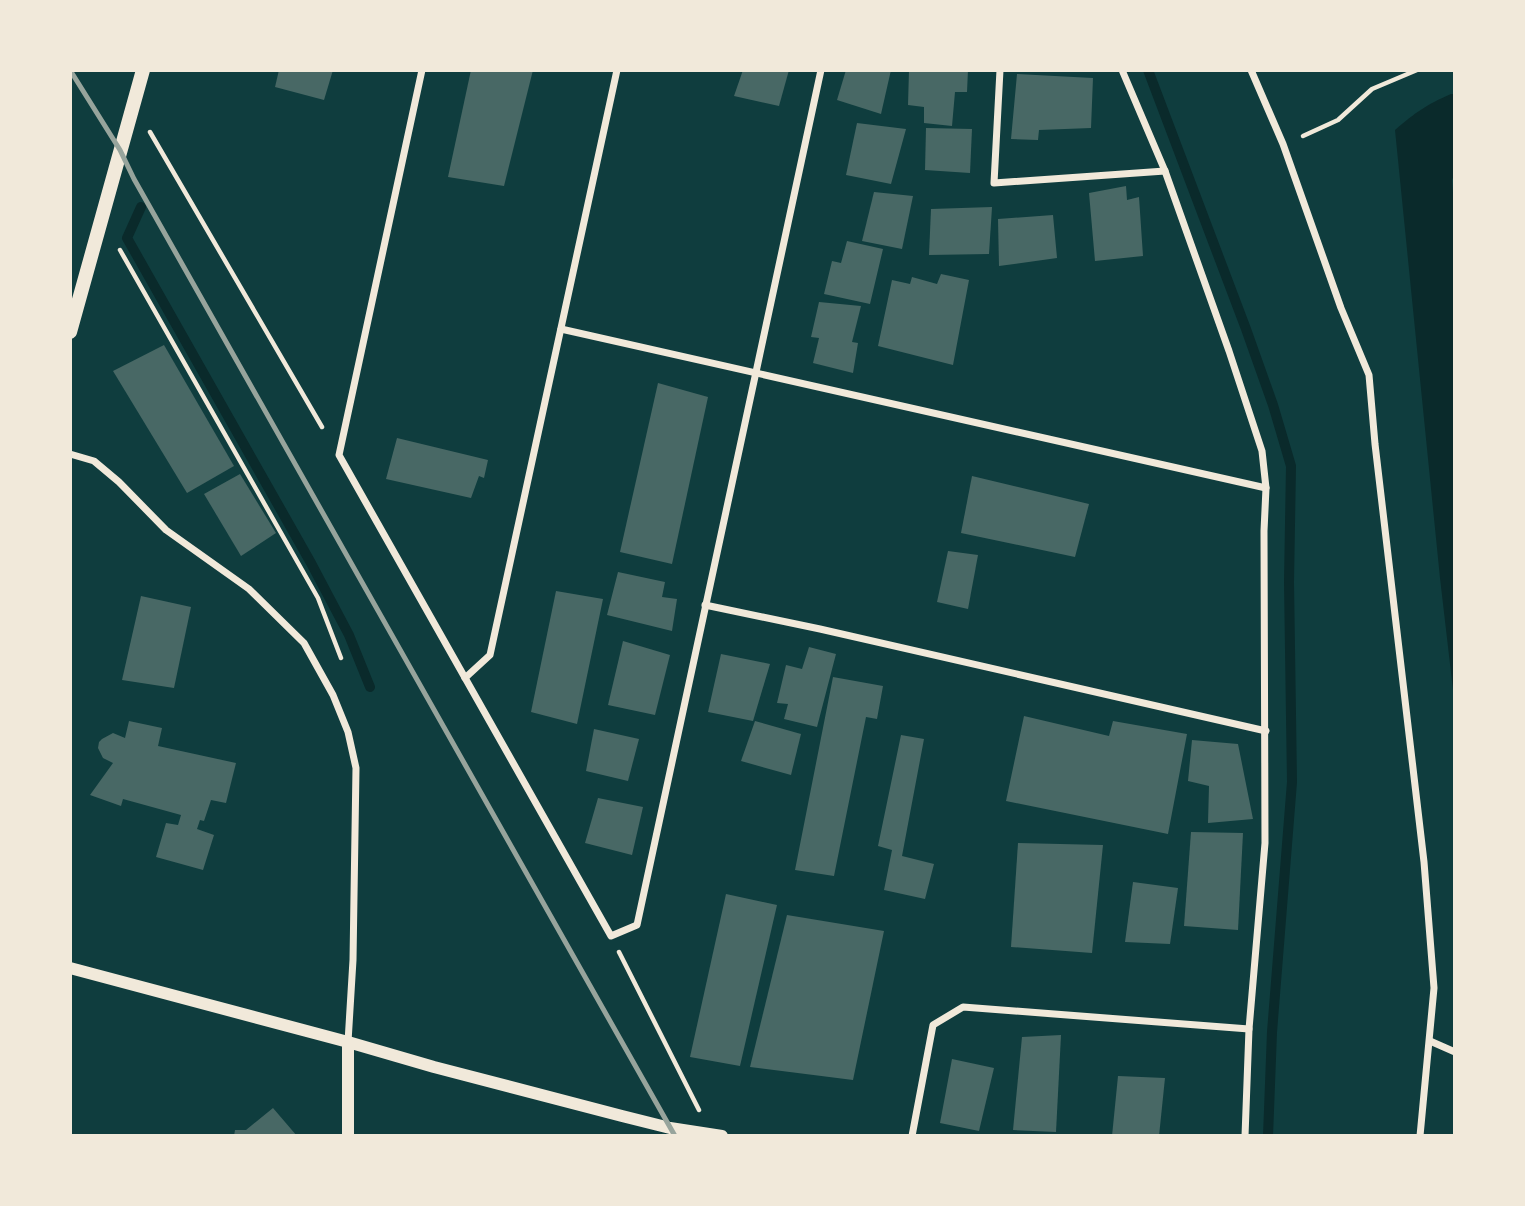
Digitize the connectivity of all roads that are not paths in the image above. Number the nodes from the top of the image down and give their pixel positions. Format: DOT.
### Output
graph roads {
  1 [pos="143,70"];
  2 [pos="422,70"];
  3 [pos="617,70"];
  4 [pos="821,70"];
  5 [pos="1000,70"];
  6 [pos="1122,70"];
  7 [pos="1251,70"];
  8 [pos="1165,171"];
  9 [pos="561,329"];
  10 [pos="70,332"];
  11 [pos="755,372"];
  12 [pos="70,454"];
  13 [pos="1266,488"];
  14 [pos="705,605"];
  15 [pos="465,678"];
  16 [pos="1266,731"];
  17 [pos="70,968"];
  18 [pos="1249,1029"];
  19 [pos="1430,1041"];
  20 [pos="348,1042"];
  21 [pos="1455,1052"];
  22 [pos="348,1136"];
  23 [pos="722,1136"];
  24 [pos="912,1136"];
  25 [pos="1245,1136"];
  26 [pos="1420,1136"];
  1 -- 10 [label="main road"];
  2 -- 15 [label="street"];
  3 -- 9 [label="street"];
  4 -- 11 [label="street"];
  5 -- 8 [label="street"];
  6 -- 8 [label="street"];
  7 -- 19 [label="street"];
  8 -- 13 [label="street"];
  9 -- 11 [label="street"];
  9 -- 15 [label="street"];
  11 -- 13 [label="street"];
  11 -- 14 [label="street"];
  12 -- 20 [label="street"];
  13 -- 16 [label="street"];
  14 -- 15 [label="street"];
  14 -- 16 [label="street"];
  16 -- 18 [label="street"];
  17 -- 20 [label="street"];
  18 -- 24 [label="street"];
  18 -- 25 [label="street"];
  19 -- 21 [label="street"];
  19 -- 26 [label="street"];
  20 -- 22 [label="street"];
  20 -- 23 [label="street"];
}
